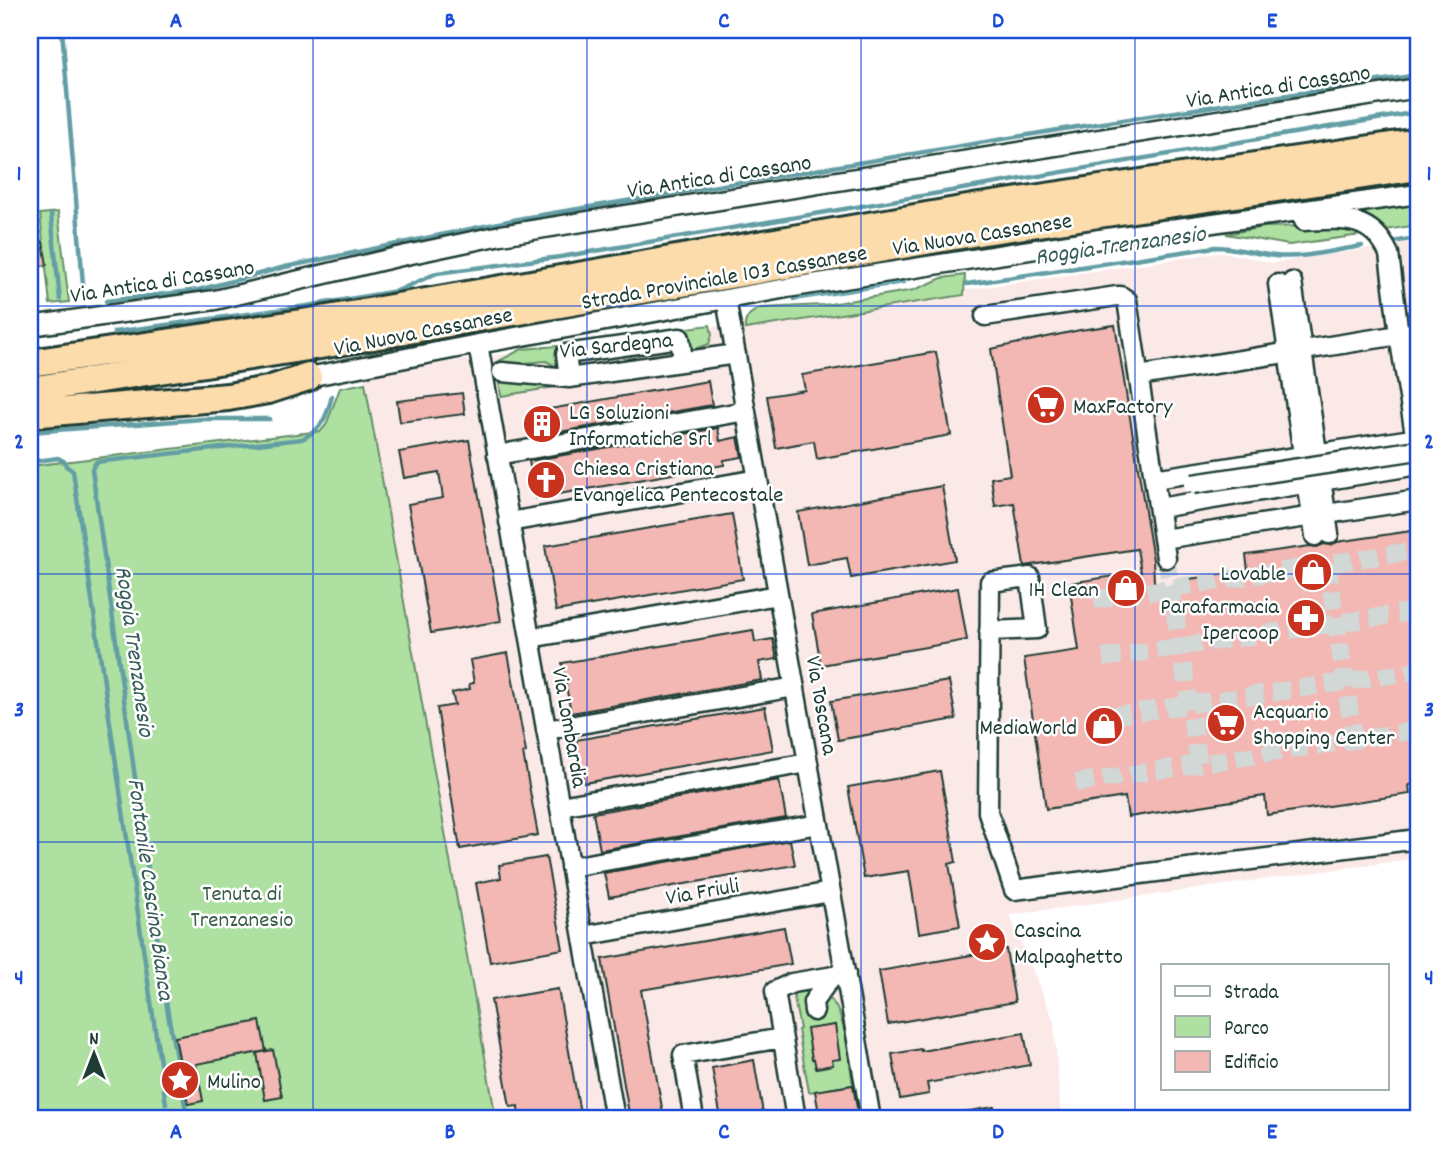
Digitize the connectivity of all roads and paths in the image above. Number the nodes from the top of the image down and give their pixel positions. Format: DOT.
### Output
graph roads {
  1 [pos="1418,88"];
  2 [pos="1418,128"];
  3 [pos="1418,142"];
  4 [pos="1418,167"];
  5 [pos="1418,194"];
  6 [pos="979,207"];
  7 [pos="1252,218"];
  8 [pos="1285,283"];
  9 [pos="726,299"];
  10 [pos="985,316"];
  11 [pos="30,326"];
  12 [pos="1418,332"];
  13 [pos="1399,335"];
  14 [pos="478,344"];
  15 [pos="1295,351"];
  16 [pos="736,354"];
  17 [pos="30,363"];
  18 [pos="502,372"];
  19 [pos="1139,376"];
  20 [pos="308,377"];
  21 [pos="30,390"];
  22 [pos="746,411"];
  23 [pos="30,414"];
  24 [pos="1418,445"];
  25 [pos="498,455"];
  26 [pos="1310,455"];
  27 [pos="1418,465"];
  28 [pos="758,479"];
  29 [pos="1314,482"];
  30 [pos="1152,492"];
  31 [pos="1418,500"];
  32 [pos="1319,515"];
  33 [pos="509,522"];
  34 [pos="1322,535"];
  35 [pos="1163,539"];
  36 [pos="1166,558"];
  37 [pos="778,595"];
  38 [pos="989,631"];
  39 [pos="530,638"];
  40 [pos="795,687"];
  41 [pos="546,730"];
  42 [pos="808,763"];
  43 [pos="560,806"];
  44 [pos="819,824"];
  45 [pos="1418,839"];
  46 [pos="570,867"];
  47 [pos="831,892"];
  48 [pos="583,936"];
  49 [pos="839,975"];
  50 [pos="814,1011"];
  51 [pos="782,1038"];
  52 [pos="615,1119"];
  53 [pos="694,1119"];
  54 [pos="796,1119"];
  55 [pos="871,1119"];
  1 -- 11 [label="street, Via Antica di Cassano"];
  2 -- 6 [label="highway"];
  3 -- 6 [label="highway, Strada Provinciale 103 Cassanese"];
  4 -- 21 [label="highway, Strada Provinciale 103 Cassanese"];
  5 -- 7 [label="street, Via Nuova Cassanese"];
  6 -- 17 [label="highway, Strada Provinciale 103 Cassanese"];
  7 -- 9 [label="street, Via Nuova Cassanese"];
  7 -- 13 [label="street"];
  8 -- 15 [label="street"];
  9 -- 14 [label="street, Via Nuova Cassanese"];
  9 -- 16 [label="street, Via Toscana"];
  10 -- 19 [label="street"];
  12 -- 13 [label="street"];
  13 -- 15 [label="street"];
  13 -- 24 [label="street"];
  14 -- 20 [label="street, Via Nuova Cassanese"];
  14 -- 25 [label="street, Via Lombardia"];
  15 -- 19 [label="street"];
  15 -- 26 [label="street"];
  16 -- 18 [label="street, Via Sardegna"];
  16 -- 22 [label="street, Via Toscana"];
  19 -- 30 [label="street"];
  20 -- 23 [label="highway"];
  22 -- 25 [label="street"];
  22 -- 28 [label="street, Via Toscana"];
  24 -- 26 [label="street"];
  24 -- 30 [label="street, bridge"];
  25 -- 33 [label="street, Via Lombardia"];
  26 -- 29 [label="street"];
  26 -- 30 [label="street"];
  27 -- 29 [label="street"];
  28 -- 33 [label="street"];
  28 -- 37 [label="street, Via Toscana"];
  29 -- 30 [label="street"];
  29 -- 32 [label="street"];
  30 -- 35 [label="street"];
  31 -- 32 [label="street"];
  32 -- 34 [label="street"];
  32 -- 35 [label="street"];
  33 -- 39 [label="street, Via Lombardia"];
  35 -- 36 [label="street"];
  37 -- 39 [label="street"];
  37 -- 40 [label="street, Via Toscana"];
  38 -- 45 [label="street"];
  39 -- 41 [label="street, Via Lombardia"];
  40 -- 41 [label="street"];
  40 -- 42 [label="street, Via Toscana"];
  41 -- 43 [label="street, Via Lombardia"];
  42 -- 43 [label="street"];
  42 -- 44 [label="street, Via Toscana"];
  43 -- 46 [label="street, Via Lombardia"];
  44 -- 46 [label="street"];
  44 -- 47 [label="street, Via Toscana"];
  46 -- 48 [label="street, Via Lombardia"];
  47 -- 48 [label="street, Via Friuli"];
  47 -- 49 [label="street, Via Toscana"];
  48 -- 52 [label="street, Via Lombardia"];
  49 -- 50 [label="street"];
  49 -- 51 [label="street"];
  49 -- 55 [label="street, Via Toscana"];
  51 -- 53 [label="street"];
  51 -- 54 [label="street"];
}
